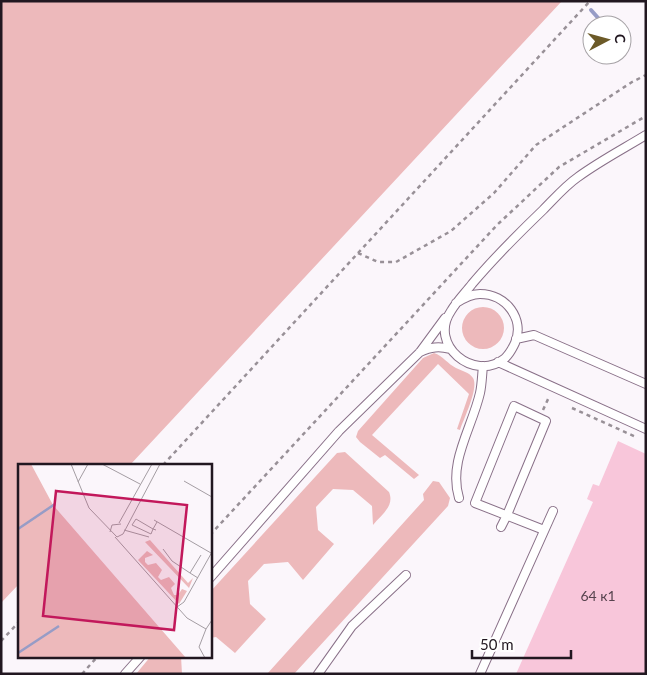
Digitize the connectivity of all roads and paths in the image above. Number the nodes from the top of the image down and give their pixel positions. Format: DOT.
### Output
graph roads {
  1 [pos="590,1"];
  2 [pos="646,75"];
  3 [pos="646,116"];
  4 [pos="646,135"];
  5 [pos="358,253"];
  6 [pos="456,303"];
  7 [pos="449,312"];
  8 [pos="516,339"];
  9 [pos="450,349"];
  10 [pos="420,352"];
  11 [pos="498,362"];
  12 [pos="483,366"];
  13 [pos="646,384"];
  14 [pos="557,401"];
  15 [pos="565,405"];
  16 [pos="540,418"];
  17 [pos="646,429"];
  18 [pos="638,438"];
  19 [pos="164,464"];
  20 [pos="460,498"];
  21 [pos="553,511"];
  22 [pos="506,515"];
  23 [pos="501,527"];
  24 [pos="544,530"];
  25 [pos="211,534"];
  26 [pos="406,576"];
  27 [pos="211,577"];
  28 [pos="18,623"];
  29 [pos="1,641"];
  30 [pos="96,658"];
  31 [pos="139,658"];
  32 [pos="82,674"];
  33 [pos="125,674"];
  34 [pos="318,674"];
  35 [pos="480,674"];
  1 -- 5 [label="path"];
  2 -- 5 [label="path"];
  3 -- 25 [label="path"];
  4 -- 6 [label="lane"];
  5 -- 19 [label="path"];
  6 -- 7 [label="lane"];
  6 -- 8 [label="lane"];
  7 -- 9 [label="lane"];
  7 -- 10 [label="lane"];
  8 -- 11 [label="lane"];
  8 -- 13 [label="lane"];
  9 -- 10 [label="lane"];
  9 -- 12 [label="lane"];
  10 -- 27 [label="lane"];
  11 -- 12 [label="lane"];
  11 -- 17 [label="lane"];
  12 -- 20 [label="lane"];
  14 -- 16 [label="path"];
  15 -- 18 [label="path"];
  16 -- 22 [label="lane"];
  16 -- 22 [label="lane"];
  21 -- 24 [label="lane"];
  22 -- 23 [label="lane"];
  22 -- 24 [label="lane"];
  24 -- 35 [label="lane"];
  26 -- 34 [label="lane"];
  28 -- 29 [label="path"];
  30 -- 32 [label="path"];
  31 -- 33 [label="lane"];
}
